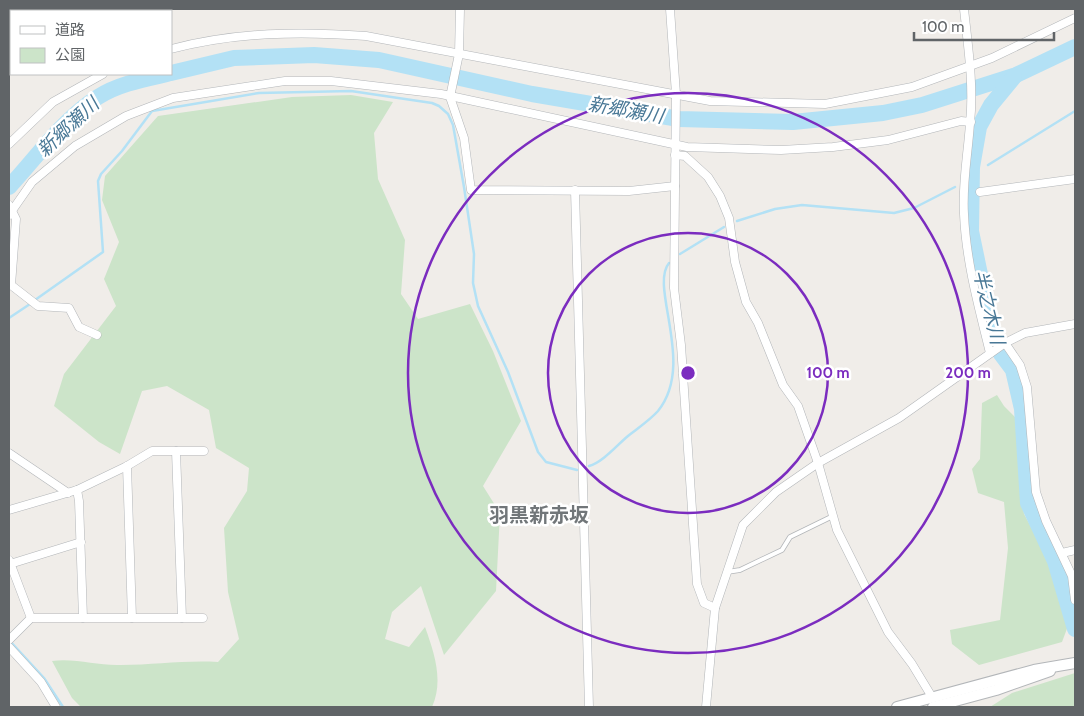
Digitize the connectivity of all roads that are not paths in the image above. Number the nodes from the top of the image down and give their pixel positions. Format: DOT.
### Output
graph roads {
  1 [pos="460,9"];
  2 [pos="670,9"];
  3 [pos="964,9"];
  4 [pos="1075,18"];
  5 [pos="172,50"];
  6 [pos="459,54"];
  7 [pos="969,70"];
  8 [pos="101,75"];
  9 [pos="676,94"];
  10 [pos="450,97"];
  11 [pos="971,120"];
  12 [pos="675,143"];
  13 [pos="9,144"];
  14 [pos="676,155"];
  15 [pos="1075,179"];
  16 [pos="675,186"];
  17 [pos="574,190"];
  18 [pos="980,192"];
  19 [pos="10,210"];
  20 [pos="1075,324"];
  21 [pos="97,335"];
  22 [pos="1005,343"];
  23 [pos="990,353"];
  24 [pos="176,451"];
  25 [pos="204,451"];
  26 [pos="9,453"];
  27 [pos="818,463"];
  28 [pos="127,466"];
  29 [pos="77,490"];
  30 [pos="68,492"];
  31 [pos="9,510"];
  32 [pos="833,516"];
  33 [pos="81,542"];
  34 [pos="1075,550"];
  35 [pos="1062,553"];
  36 [pos="10,562"];
  37 [pos="728,572"];
  38 [pos="1075,600"];
  39 [pos="715,608"];
  40 [pos="30,618"];
  41 [pos="83,618"];
  42 [pos="132,618"];
  43 [pos="182,618"];
  44 [pos="203,618"];
  45 [pos="10,639"];
  46 [pos="9,647"];
  47 [pos="1075,663"];
  48 [pos="932,702"];
  49 [pos="56,707"];
  50 [pos="589,707"];
  51 [pos="706,707"];
  52 [pos="897,707"];
  1 -- 6 [label="street"];
  2 -- 9 [label="street"];
  3 -- 7 [label="street"];
  4 -- 7 [label="street"];
  5 -- 6 [label="street"];
  6 -- 9 [label="street"];
  6 -- 10 [label="street"];
  7 -- 9 [label="street"];
  7 -- 11 [label="street"];
  8 -- 13 [label="street"];
  9 -- 12 [label="street"];
  10 -- 12 [label="street"];
  10 -- 17 [label="street"];
  10 -- 19 [label="street"];
  11 -- 12 [label="street"];
  11 -- 23 [label="street"];
  12 -- 14 [label="street"];
  14 -- 16 [label="street"];
  14 -- 27 [label="street"];
  15 -- 18 [label="street"];
  16 -- 17 [label="street"];
  16 -- 39 [label="street"];
  17 -- 50 [label="street"];
  19 -- 21 [label="street"];
  20 -- 22 [label="street"];
  22 -- 23 [label="street"];
  22 -- 35 [label="street"];
  23 -- 27 [label="street"];
  24 -- 25 [label="street"];
  24 -- 28 [label="street"];
  24 -- 43 [label="street"];
  26 -- 30 [label="street"];
  27 -- 32 [label="street"];
  27 -- 37 [label="street"];
  28 -- 29 [label="street"];
  28 -- 42 [label="street"];
  29 -- 30 [label="street"];
  29 -- 33 [label="street"];
  30 -- 31 [label="street"];
  32 -- 37 [label="lane"];
  32 -- 48 [label="street"];
  33 -- 36 [label="street"];
  33 -- 41 [label="street"];
  34 -- 35 [label="street"];
  35 -- 38 [label="street"];
  36 -- 40 [label="street"];
  37 -- 39 [label="street"];
  39 -- 51 [label="street"];
  40 -- 41 [label="street"];
  40 -- 45 [label="street"];
  41 -- 42 [label="street"];
  42 -- 43 [label="street"];
  43 -- 44 [label="street"];
  46 -- 49 [label="street"];
  47 -- 48 [label="main road"];
  48 -- 52 [label="main road"];
}
